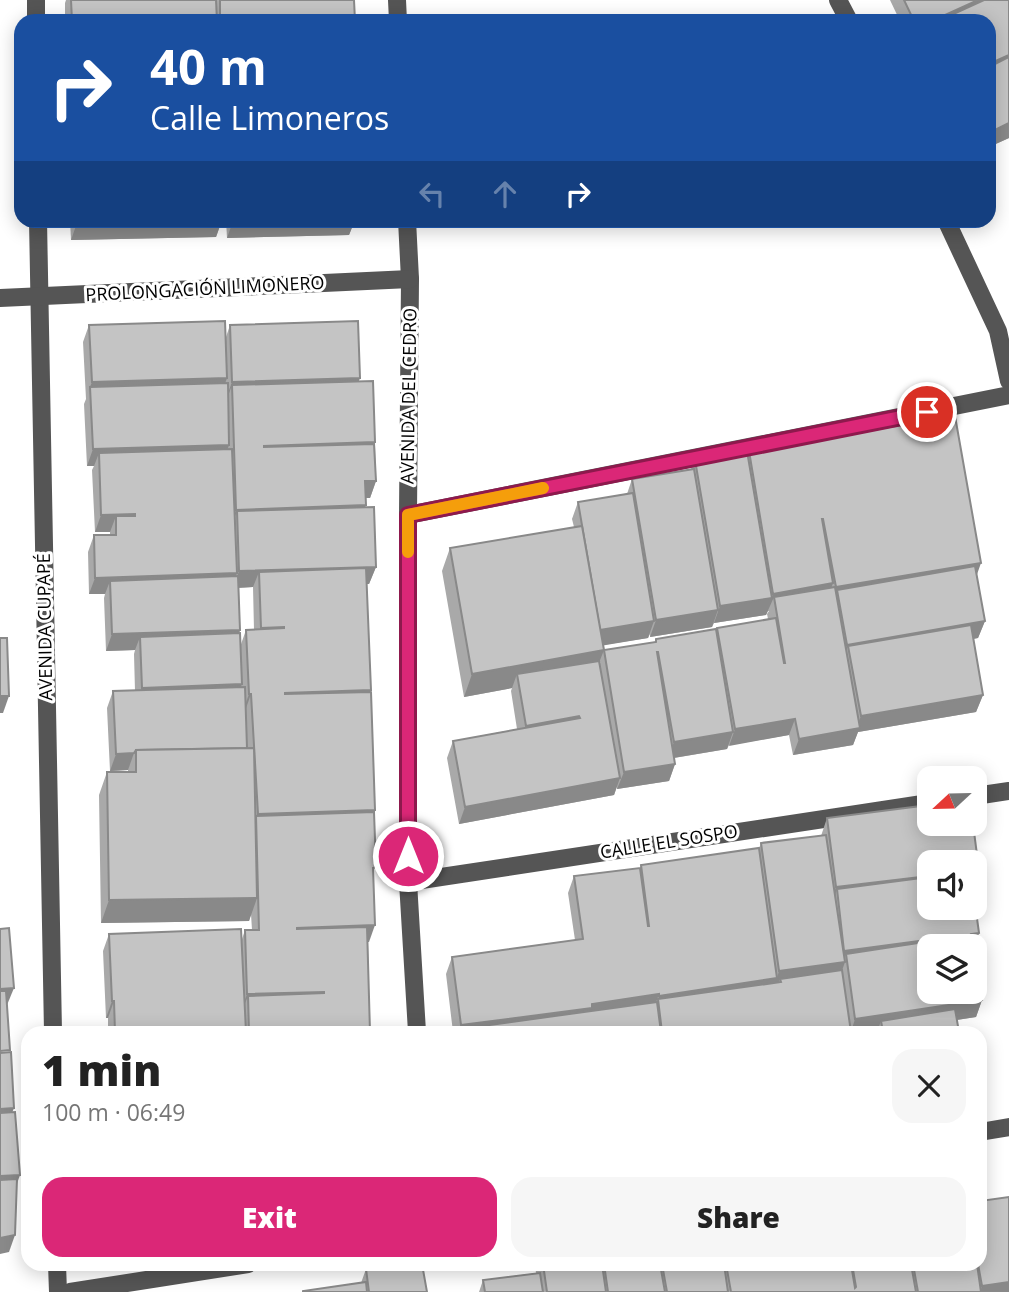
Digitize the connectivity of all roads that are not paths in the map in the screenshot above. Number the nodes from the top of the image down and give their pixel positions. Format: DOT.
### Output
graph roads {
  1 [pos="38,228"];
  2 [pos="408,228"];
  3 [pos="950,228"];
  4 [pos="410,279"];
  5 [pos="39,297"];
  6 [pos="0,298"];
  7 [pos="1009,381"];
  8 [pos="1009,395"];
  9 [pos="408,515"];
  10 [pos="1009,791"];
  11 [pos="987,794"];
  12 [pos="917,805"];
  13 [pos="408,882"];
  14 [pos="53,1026"];
  15 [pos="417,1026"];
  16 [pos="1009,1127"];
  17 [pos="987,1131"];
  18 [pos="57,1271"];
  19 [pos="204,1271"];
  20 [pos="58,1292"];
  21 [pos="70,1292"];
  1 -- 5 [label="street, AVENIDA CUPAPÉ"];
  2 -- 4 [label="street, AVENIDA DEL CEDRO"];
  3 -- 7 [label="street"];
  4 -- 5 [label="street, PROLONGACIÓN LIMONERO"];
  4 -- 9 [label="street, AVENIDA DEL CEDRO"];
  5 -- 6 [label="street, PROLONGACIÓN LIMONERO"];
  5 -- 14 [label="street, AVENIDA CUPAPÉ"];
  8 -- 9 [label="street"];
  9 -- 13 [label="street, AVENIDA DEL CEDRO"];
  10 -- 11 [label="street"];
  12 -- 13 [label="street, CALLE EL SOSPO"];
  13 -- 15 [label="street, AVENIDA DEL CEDRO"];
  16 -- 17 [label="street"];
  18 -- 20 [label="street"];
  19 -- 21 [label="street"];
}
